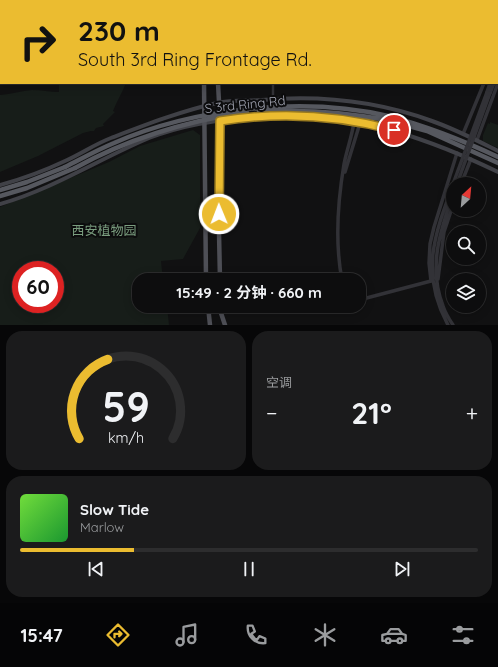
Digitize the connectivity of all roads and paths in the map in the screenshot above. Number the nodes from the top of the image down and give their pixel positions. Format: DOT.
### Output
graph roads {
  1 [pos="204,84"];
  2 [pos="218,84"];
  3 [pos="272,84"];
  4 [pos="484,84"];
  5 [pos="490,84"];
  6 [pos="493,84"];
  7 [pos="498,84"];
  8 [pos="488,92"];
  9 [pos="273,99"];
  10 [pos="219,103"];
  11 [pos="204,106"];
  12 [pos="387,118"];
  13 [pos="220,121"];
  14 [pos="354,122"];
  15 [pos="205,123"];
  16 [pos="360,123"];
  17 [pos="463,134"];
  18 [pos="477,140"];
  19 [pos="498,150"];
  20 [pos="457,153"];
  21 [pos="498,158"];
  22 [pos="471,159"];
  23 [pos="498,163"];
  24 [pos="498,172"];
  25 [pos="456,177"];
  26 [pos="459,177"];
  27 [pos="464,177"];
  28 [pos="342,179"];
  29 [pos="0,185"];
  30 [pos="0,190"];
  31 [pos="0,196"];
  32 [pos="0,204"];
  33 [pos="446,210"];
  34 [pos="449,217"];
  35 [pos="206,273"];
  36 [pos="220,273"];
  37 [pos="341,273"];
  38 [pos="432,281"];
  39 [pos="437,284"];
  40 [pos="366,298"];
  41 [pos="209,313"];
  42 [pos="221,313"];
  43 [pos="210,325"];
  44 [pos="225,325"];
  45 [pos="448,325"];
  46 [pos="453,325"];
  1 -- 11 [label="main road"];
  2 -- 10 [label="main road"];
  3 -- 9 [label="street"];
  4 -- 17 [label="street"];
  5 -- 8 [label="street"];
  6 -- 8 [label="street"];
  7 -- 18 [label="street"];
  8 -- 25 [label="street, bridge"];
  8 -- 26 [label="street, bridge"];
  9 -- 10 [label="main road"];
  9 -- 17 [label="main road"];
  10 -- 11 [label="main road"];
  10 -- 13 [label="main road"];
  11 -- 15 [label="main road"];
  11 -- 29 [label="main road"];
  12 -- 21 [label="highway, S 3rd Ring Rd"];
  12 -- 23 [label="highway, S 3rd Ring Rd"];
  12 -- 30 [label="highway, S 3rd Ring Rd, bridge"];
  12 -- 31 [label="highway, S 3rd Ring Rd, bridge"];
  13 -- 14 [label="main road"];
  13 -- 15 [label="main road"];
  13 -- 36 [label="main road"];
  14 -- 16 [label="main road"];
  14 -- 28 [label="street"];
  15 -- 32 [label="main road"];
  15 -- 35 [label="main road"];
  16 -- 20 [label="main road"];
  16 -- 28 [label="street"];
  17 -- 18 [label="main road"];
  18 -- 19 [label="main road"];
  20 -- 22 [label="main road"];
  20 -- 38 [label="street"];
  22 -- 24 [label="main road"];
  22 -- 27 [label="street"];
  28 -- 37 [label="street"];
  33 -- 38 [label="street"];
  33 -- 39 [label="street"];
  34 -- 39 [label="street"];
  38 -- 40 [label="street"];
  38 -- 45 [label="street"];
  39 -- 46 [label="street"];
  41 -- 43 [label="main road"];
  42 -- 44 [label="main road"];
}
